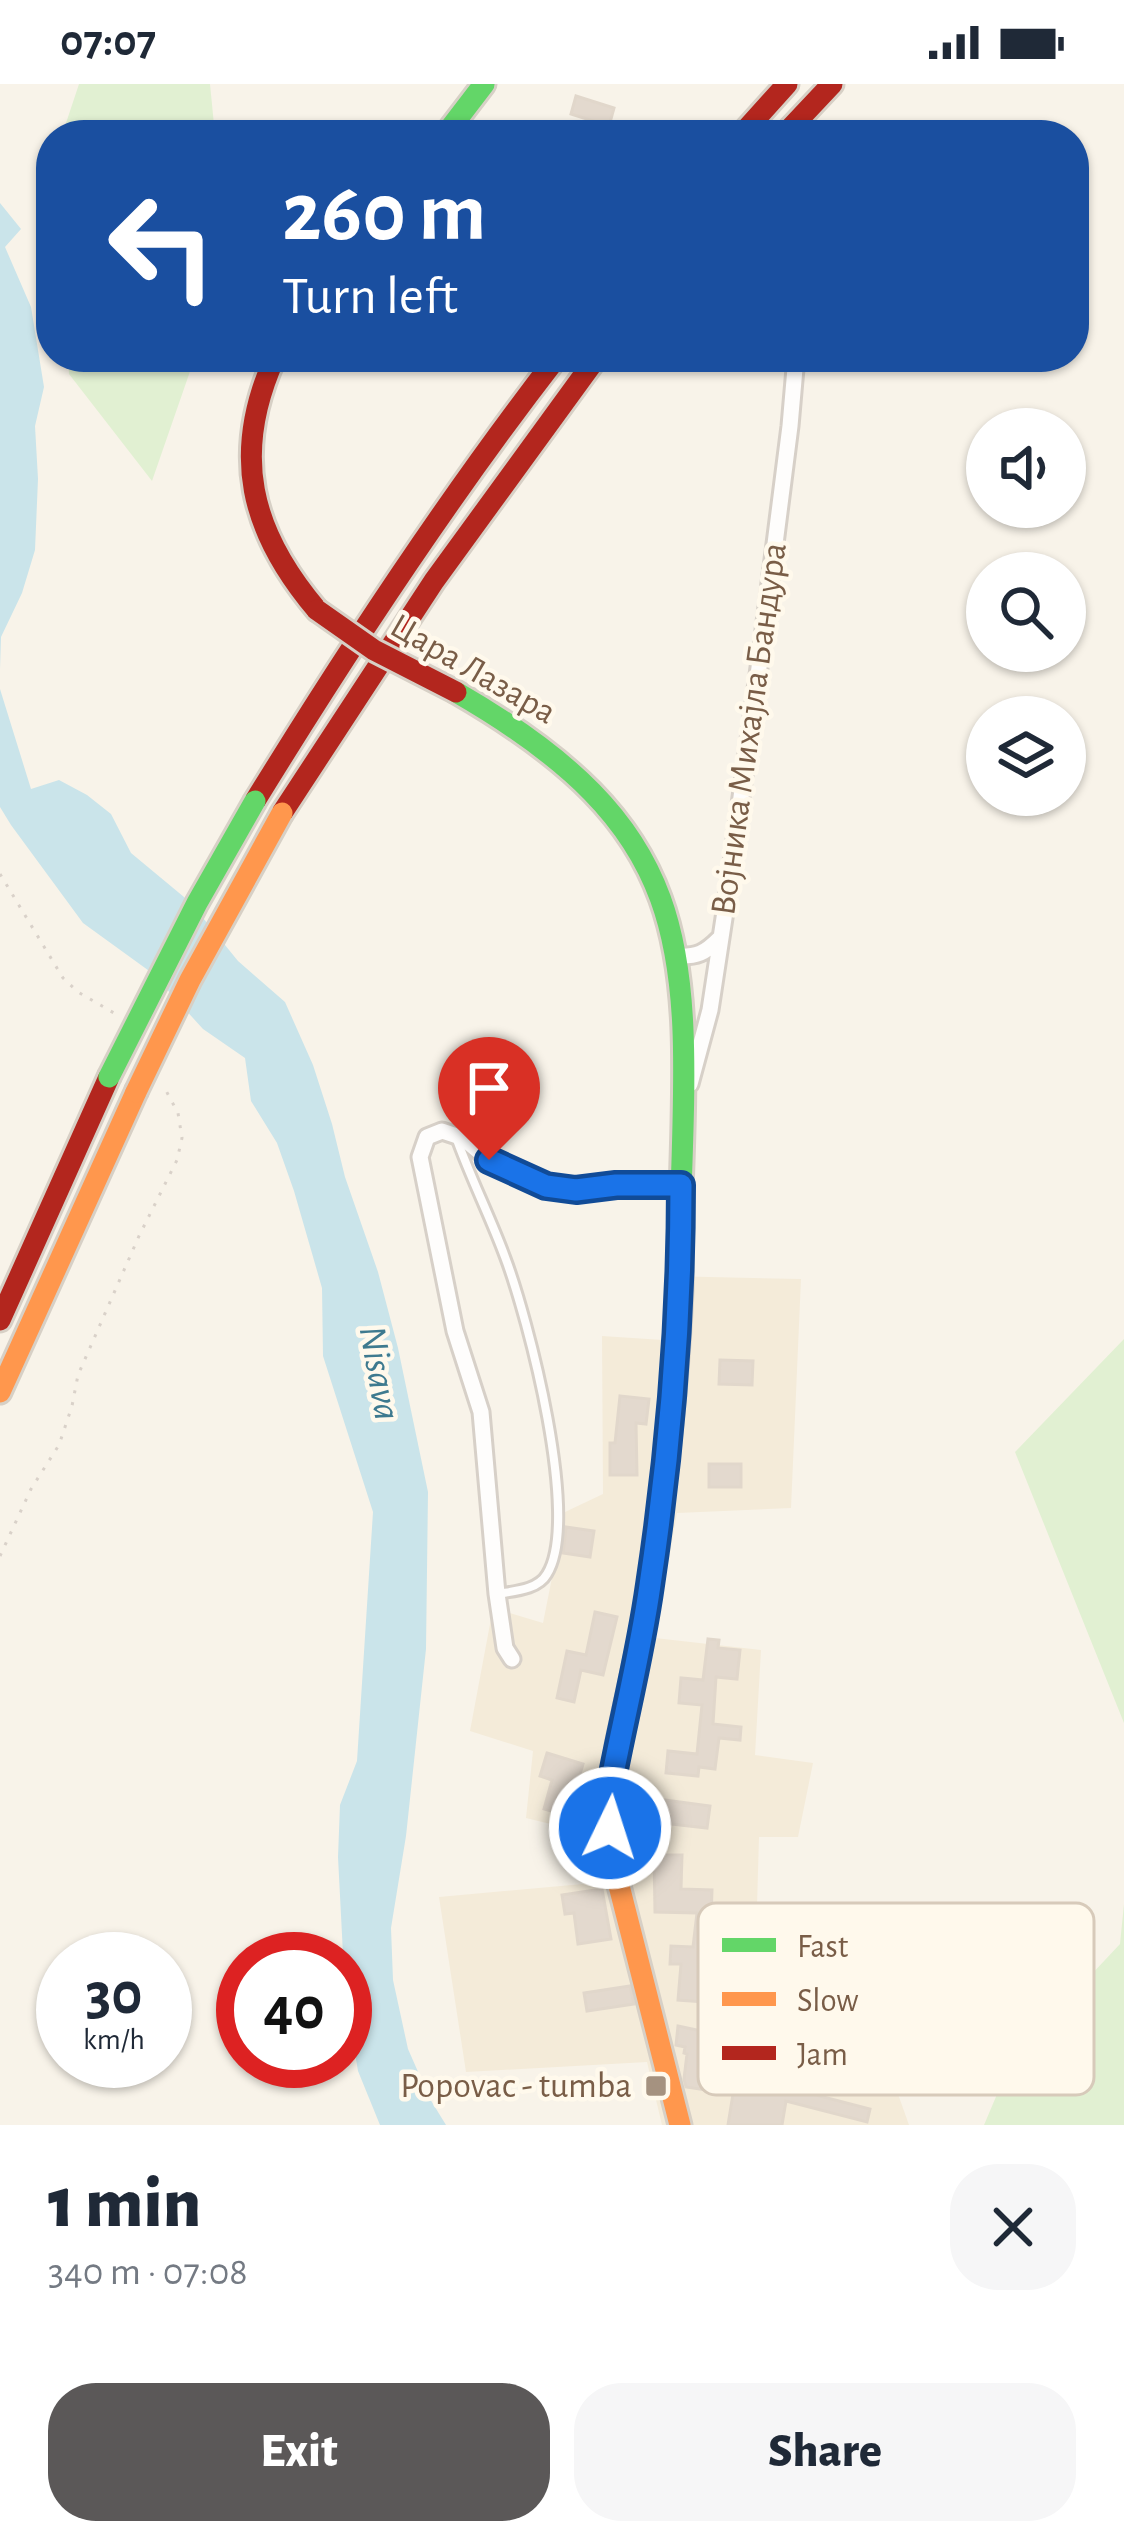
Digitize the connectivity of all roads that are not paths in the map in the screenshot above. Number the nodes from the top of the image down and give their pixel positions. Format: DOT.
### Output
graph roads {
  1 [pos="484,84"];
  2 [pos="788,84"];
  3 [pos="832,84"];
  4 [pos="456,120"];
  5 [pos="755,120"];
  6 [pos="798,120"];
  7 [pos="268,372"];
  8 [pos="546,372"];
  9 [pos="587,372"];
  10 [pos="795,372"];
  11 [pos="718,939"];
  12 [pos="676,956"];
  13 [pos="685,1099"];
  14 [pos="455,1135"];
  15 [pos="681,1185"];
  16 [pos="0,1320"];
  17 [pos="0,1392"];
  18 [pos="497,1594"];
  19 [pos="512,1659"];
  20 [pos="680,2125"];
  1 -- 4 [label="main road"];
  2 -- 5 [label="main road"];
  3 -- 6 [label="main road"];
  7 -- 12 [label="main road, Цара Лазара, bridge"];
  8 -- 16 [label="main road, bridge"];
  9 -- 17 [label="main road, bridge"];
  10 -- 11 [label="street, Војника Михајла Бандура"];
  11 -- 12 [label="street"];
  11 -- 13 [label="street, Војника Михајла Бандура"];
  12 -- 13 [label="main road, Цара Лазара"];
  13 -- 15 [label="main road, Цара Лазара"];
  14 -- 15 [label="street"];
  14 -- 18 [label="street"];
  14 -- 18 [label="lane"];
  15 -- 20 [label="main road, Цара Лазара"];
  18 -- 19 [label="street"];
}
